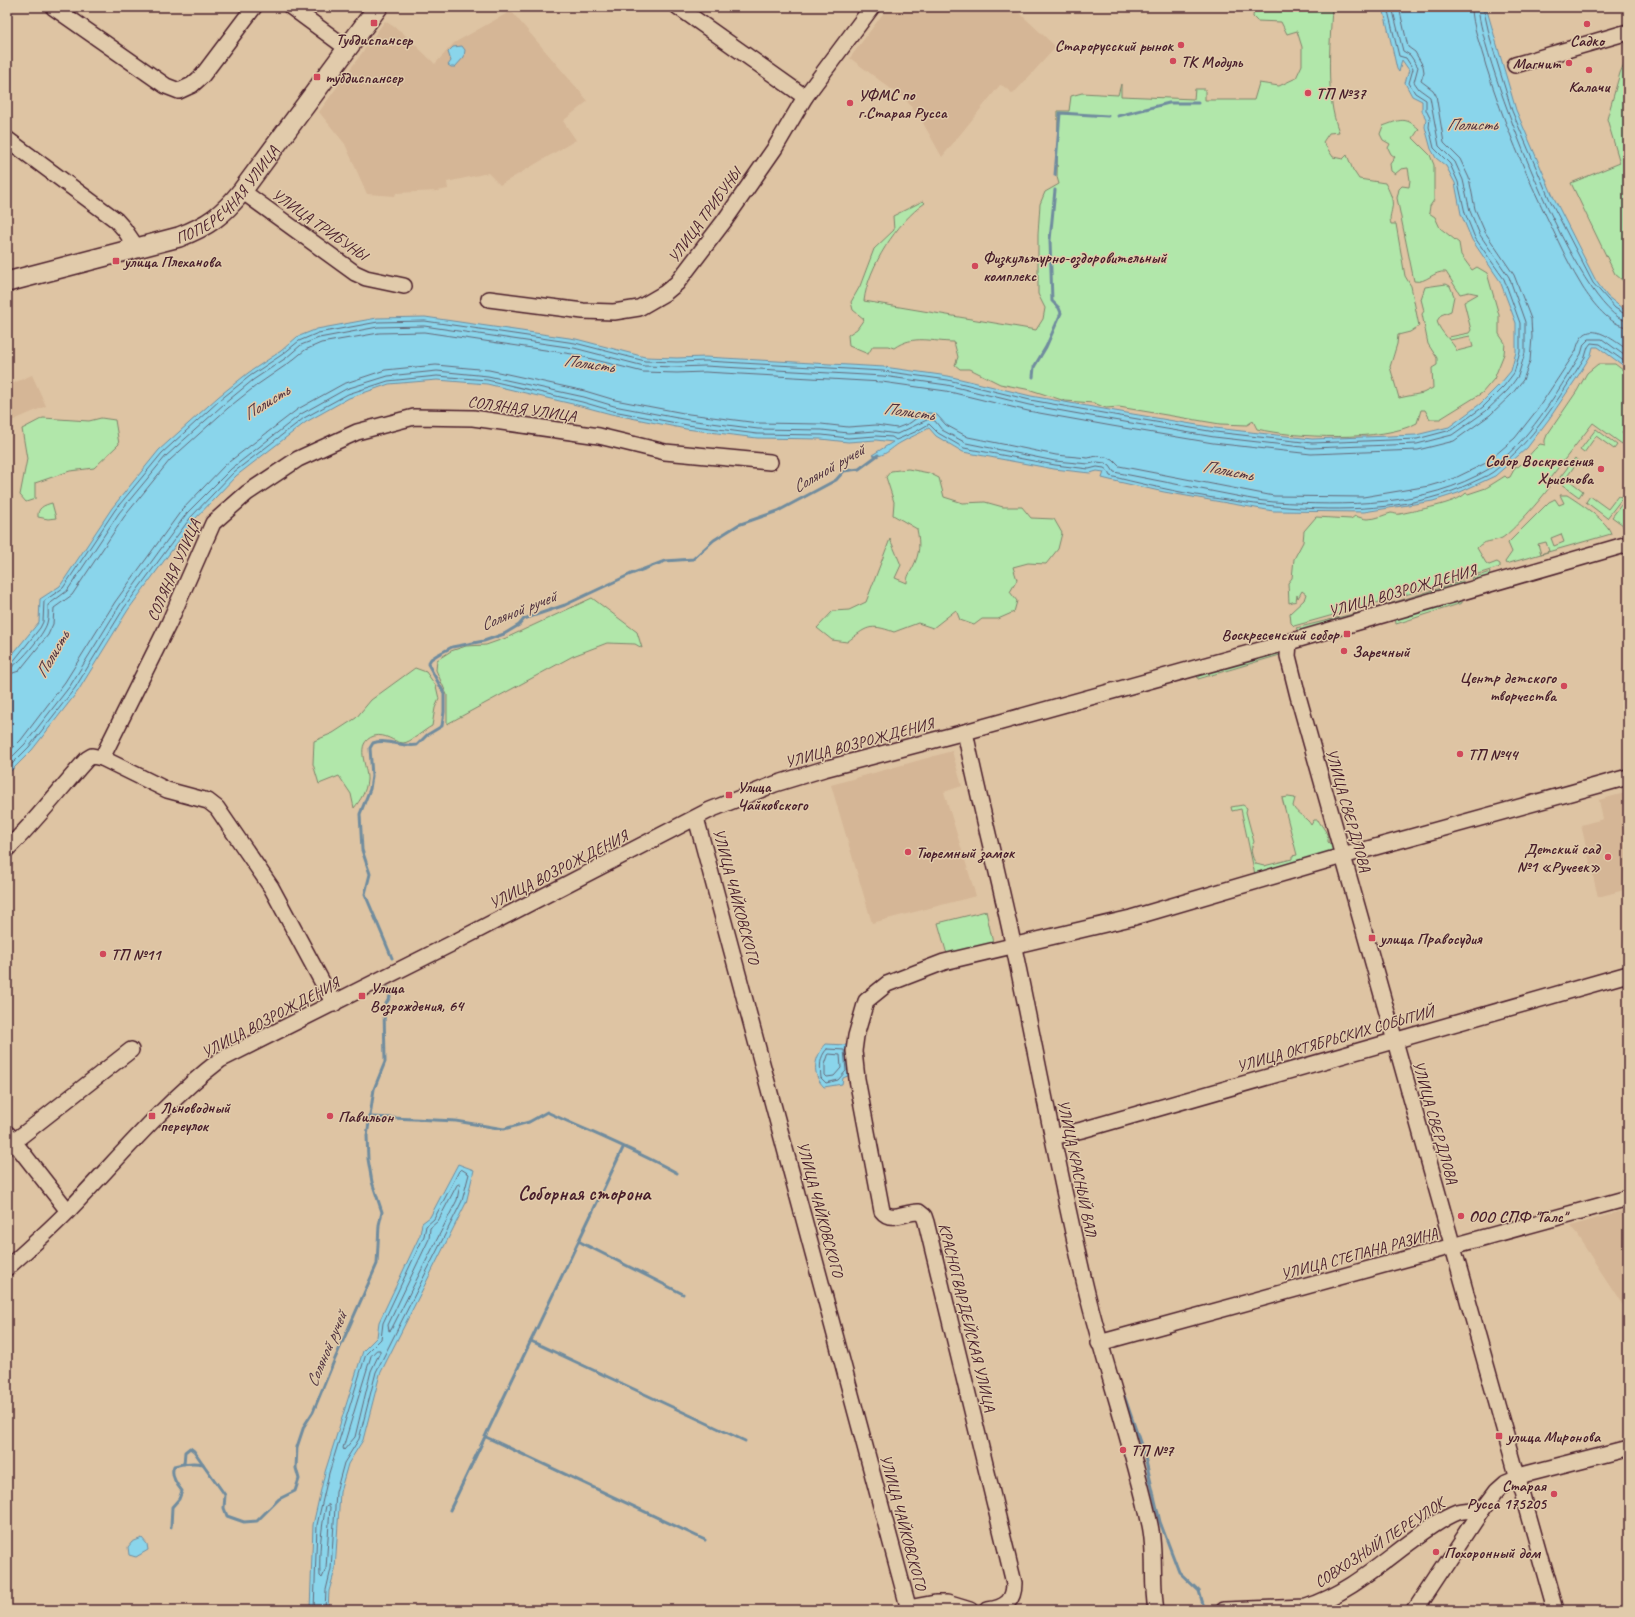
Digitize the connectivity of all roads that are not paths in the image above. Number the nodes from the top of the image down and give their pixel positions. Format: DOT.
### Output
graph roads {
  1 [pos="53,7"];
  2 [pos="254,7"];
  3 [pos="291,7"];
  4 [pos="378,7"];
  5 [pos="678,7"];
  6 [pos="872,7"];
  7 [pos="1628,32"];
  8 [pos="348,49"];
  9 [pos="1515,64"];
  10 [pos="806,97"];
  11 [pos="7,139"];
  12 [pos="242,191"];
  13 [pos="137,248"];
  14 [pos="7,282"];
  15 [pos="404,286"];
  16 [pos="490,299"];
  17 [pos="770,462"];
  18 [pos="1628,544"];
  19 [pos="1289,642"];
  20 [pos="965,732"];
  21 [pos="102,758"];
  22 [pos="1628,778"];
  23 [pos="696,818"];
  24 [pos="7,849"];
  25 [pos="1344,856"];
  26 [pos="1014,946"];
  27 [pos="1628,974"];
  28 [pos="334,1004"];
  29 [pos="1394,1040"];
  30 [pos="131,1050"];
  31 [pos="1053,1137"];
  32 [pos="9,1141"];
  33 [pos="1628,1198"];
  34 [pos="68,1211"];
  35 [pos="1452,1246"];
  36 [pos="7,1268"];
  37 [pos="1099,1343"];
  38 [pos="1628,1448"];
  39 [pos="1517,1478"];
  40 [pos="1482,1510"];
  41 [pos="908,1609"];
  42 [pos="970,1610"];
  43 [pos="988,1610"];
  44 [pos="1156,1610"];
  45 [pos="1224,1610"];
  46 [pos="1416,1610"];
  47 [pos="1555,1610"];
  1 -- 2 [label="street"];
  3 -- 8 [label="street"];
  4 -- 8 [label="main road, ПОПЕРЕЧНАЯ УЛИЦА"];
  5 -- 10 [label="street"];
  6 -- 10 [label="street, УЛИЦА ТРИБУНЫ"];
  7 -- 9 [label="street"];
  8 -- 12 [label="main road, ПОПЕРЕЧНАЯ УЛИЦА"];
  10 -- 16 [label="street, УЛИЦА ТРИБУНЫ"];
  11 -- 13 [label="street"];
  12 -- 13 [label="main road, ПОПЕРЕЧНАЯ УЛИЦА"];
  12 -- 15 [label="street, УЛИЦА ТРИБУНЫ"];
  13 -- 14 [label="main road, ПОПЕРЕЧНАЯ УЛИЦА"];
  17 -- 21 [label="street, СОЛЯНАЯ УЛИЦА"];
  18 -- 19 [label="street, УЛИЦА ВОЗРОЖДЕНИЯ"];
  19 -- 20 [label="street, УЛИЦА ВОЗРОЖДЕНИЯ"];
  19 -- 25 [label="street, УЛИЦА СВЕРДЛОВА"];
  20 -- 23 [label="street, УЛИЦА ВОЗРОЖДЕНИЯ"];
  20 -- 26 [label="street, УЛИЦА КРАСНЫЙ ВАЛ"];
  21 -- 24 [label="street"];
  21 -- 28 [label="street"];
  22 -- 25 [label="street"];
  23 -- 28 [label="street, УЛИЦА ВОЗРОЖДЕНИЯ"];
  23 -- 41 [label="street, УЛИЦА ЧАЙКОВСКОГО"];
  25 -- 26 [label="street"];
  25 -- 29 [label="street, УЛИЦА СВЕРДЛОВА"];
  26 -- 31 [label="street, УЛИЦА КРАСНЫЙ ВАЛ"];
  26 -- 43 [label="street, КРАСНОГВАРДЕЙСКАЯ УЛИЦА"];
  27 -- 29 [label="street, УЛИЦА ОКТЯБРЬСКИХ СОБЫТИЙ"];
  28 -- 34 [label="street, УЛИЦА ВОЗРОЖДЕНИЯ"];
  29 -- 31 [label="street, УЛИЦА ОКТЯБРЬСКИХ СОБЫТИЙ"];
  29 -- 35 [label="street, УЛИЦА СВЕРДЛОВА"];
  30 -- 32 [label="street"];
  31 -- 37 [label="street, УЛИЦА КРАСНЫЙ ВАЛ"];
  32 -- 34 [label="street"];
  33 -- 35 [label="street, УЛИЦА СТЕПАНА РАЗИНА"];
  34 -- 36 [label="street, УЛИЦА ВОЗРОЖДЕНИЯ"];
  35 -- 37 [label="street, УЛИЦА СТЕПАНА РАЗИНА"];
  35 -- 39 [label="street, УЛИЦА СВЕРДЛОВА"];
  37 -- 44 [label="street, УЛИЦА КРАСНЫЙ ВАЛ"];
  38 -- 39 [label="street"];
  39 -- 40 [label="street"];
  39 -- 47 [label="street, УЛИЦА СВЕРДЛОВА"];
  40 -- 45 [label="street, СОВХОЗНЫЙ ПЕРЕУЛОК"];
  40 -- 46 [label="street"];
  41 -- 42 [label="street"];
}
